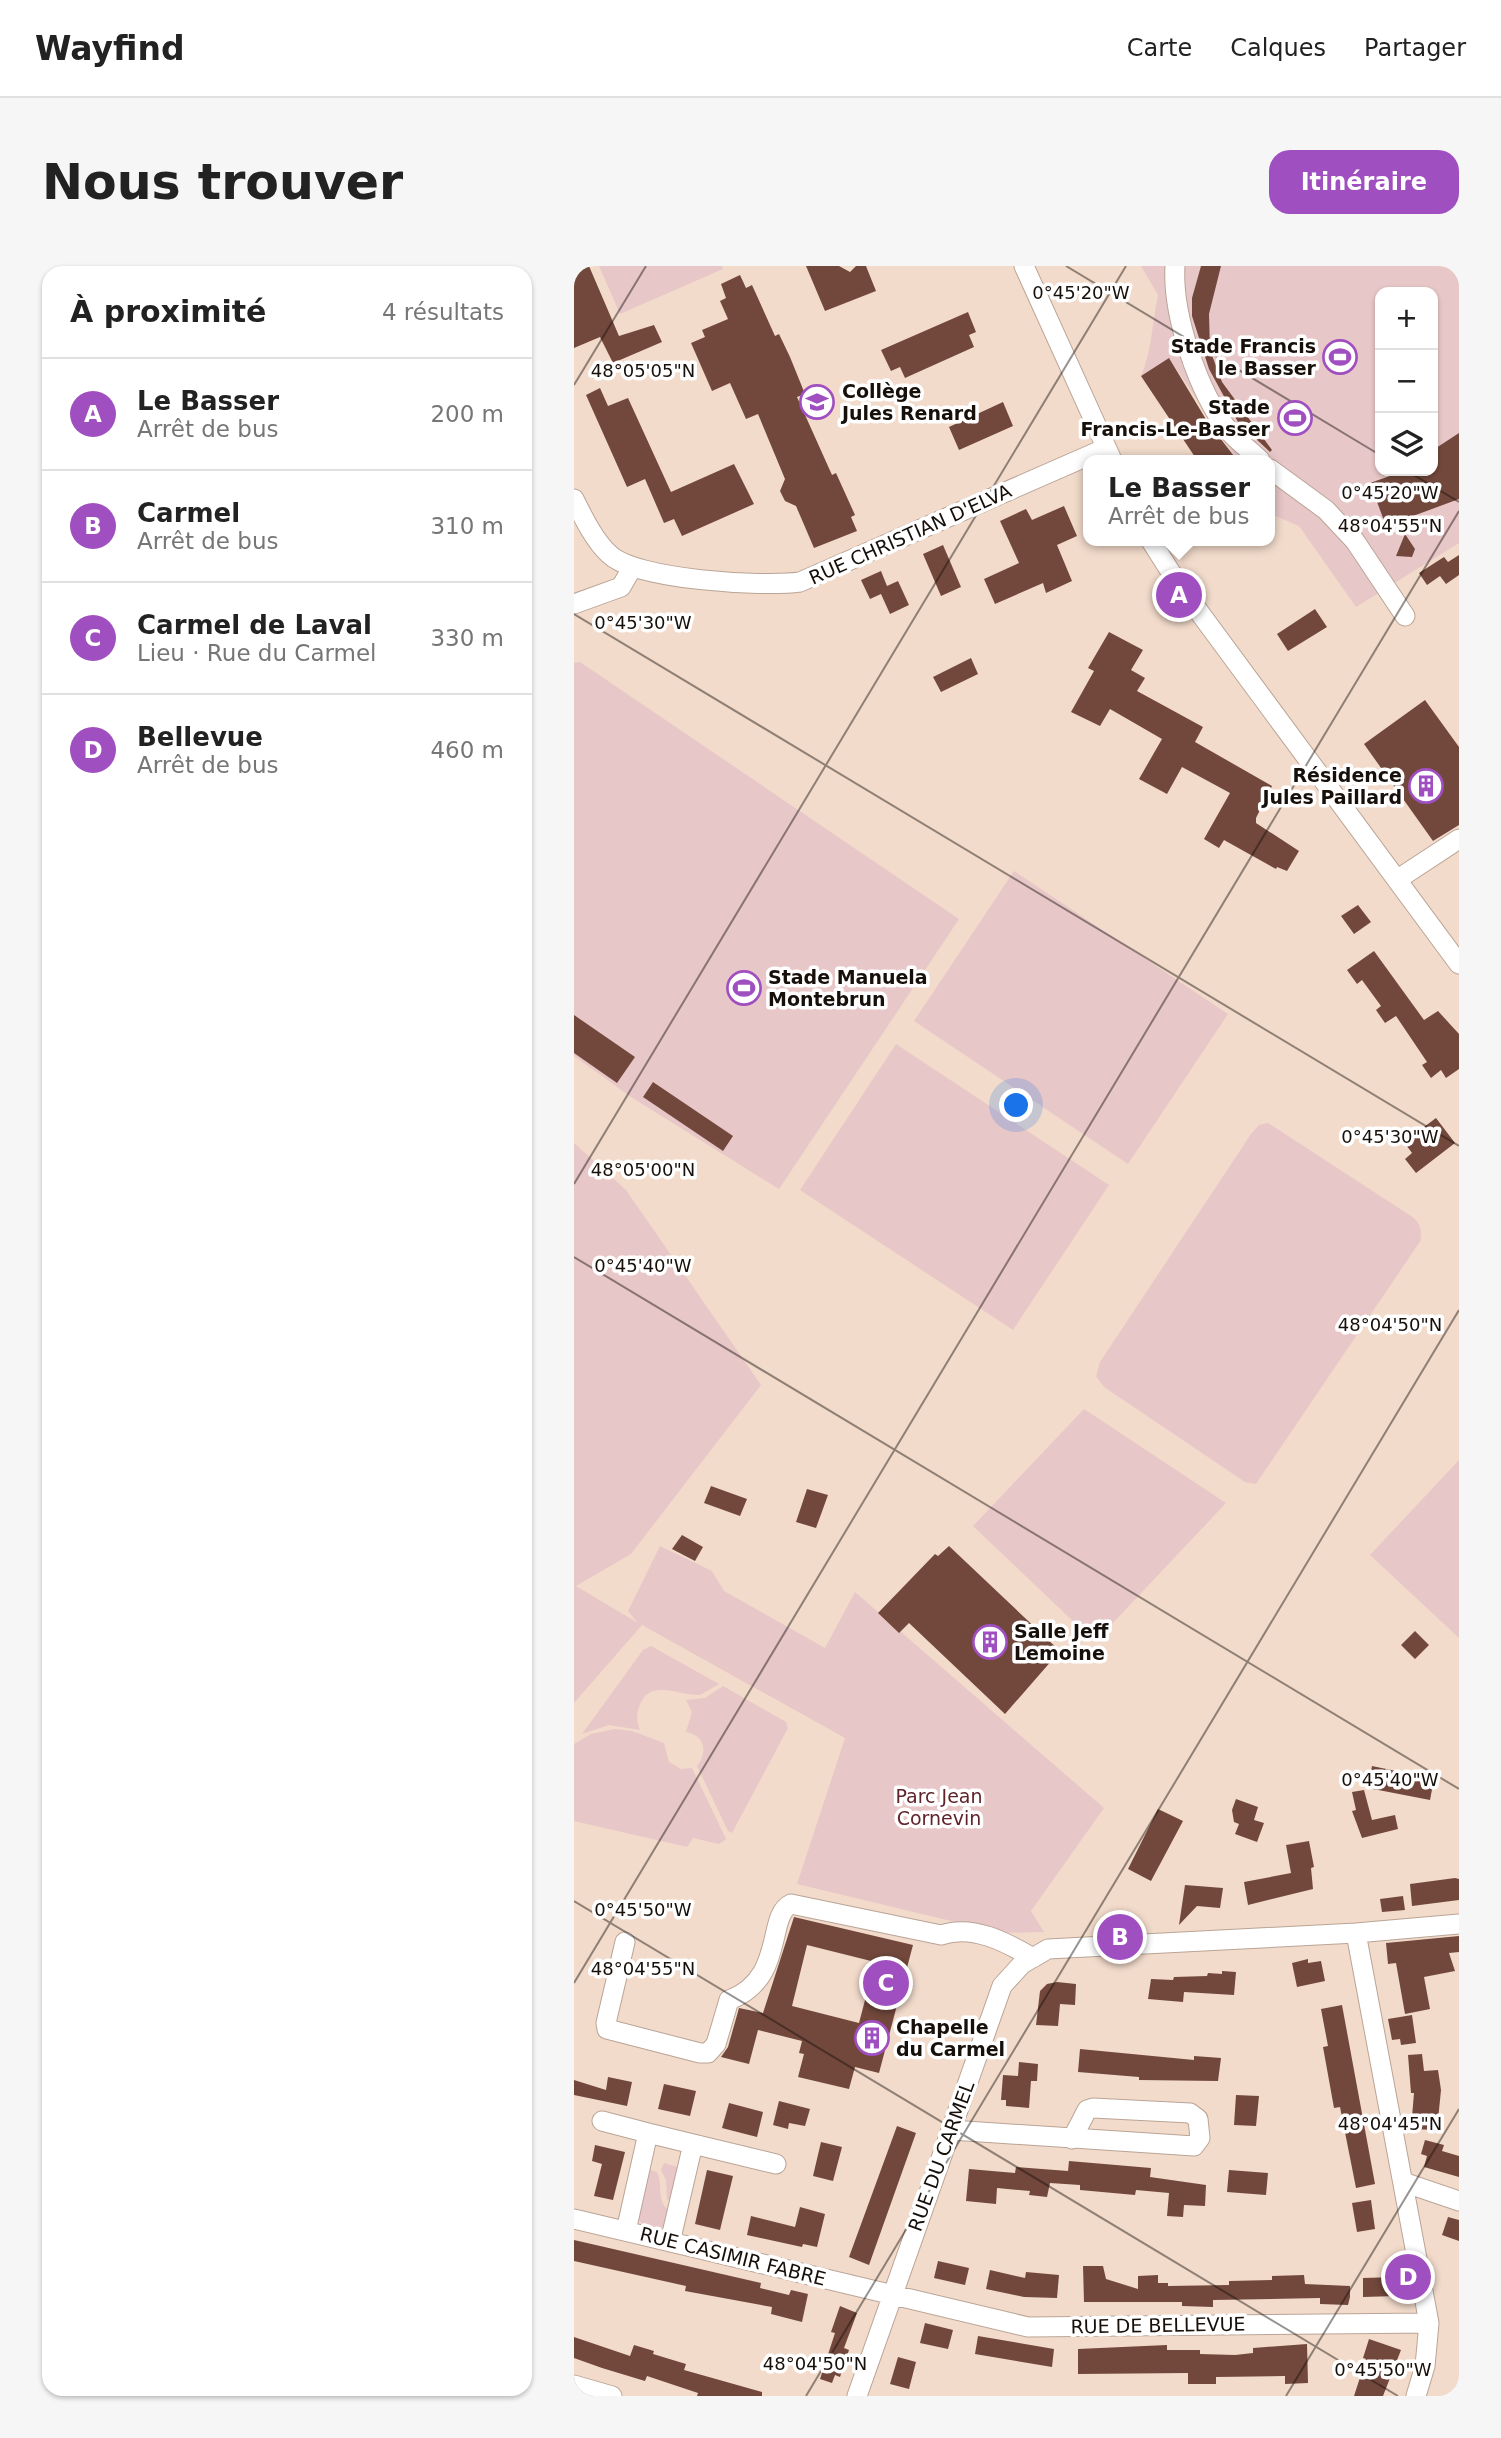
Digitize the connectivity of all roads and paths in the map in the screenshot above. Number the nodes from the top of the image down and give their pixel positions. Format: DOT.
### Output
graph roads {
  1 [pos="1024,266"];
  2 [pos="1175,266"];
  3 [pos="1109,454"];
  4 [pos="1255,455"];
  5 [pos="1083,465"];
  6 [pos="1275,472"];
  7 [pos="574,499"];
  8 [pos="1154,546"];
  9 [pos="632,568"];
  10 [pos="574,604"];
  11 [pos="1405,616"];
  12 [pos="1459,839"];
  13 [pos="1398,878"];
  14 [pos="1459,964"];
  15 [pos="1459,1924"];
  16 [pos="1356,1933"];
  17 [pos="625,1942"];
  18 [pos="1033,1958"];
  19 [pos="602,2121"];
  20 [pos="951,2130"];
  21 [pos="648,2133"];
  22 [pos="1072,2139"];
  23 [pos="693,2144"];
  24 [pos="776,2164"];
  25 [pos="1402,2182"];
  26 [pos="1459,2201"];
  27 [pos="574,2219"];
  28 [pos="626,2231"];
  29 [pos="670,2242"];
  30 [pos="891,2294"];
  31 [pos="1429,2323"];
  32 [pos="574,2385"];
  33 [pos="612,2396"];
  34 [pos="857,2396"];
  35 [pos="1416,2396"];
  1 -- 3 [label="street"];
  2 -- 4 [label="street"];
  5 -- 9 [label="street, RUE CHRISTIAN D'ELVA"];
  6 -- 11 [label="street"];
  7 -- 9 [label="street, RUE CHRISTIAN D'ELVA"];
  8 -- 13 [label="street"];
  9 -- 10 [label="street"];
  12 -- 13 [label="street"];
  13 -- 14 [label="street"];
  15 -- 16 [label="street, RUE DU CARMEL"];
  16 -- 18 [label="street, RUE DU CARMEL"];
  16 -- 25 [label="street"];
  17 -- 18 [label="street"];
  18 -- 20 [label="street, RUE DU CARMEL"];
  19 -- 21 [label="street"];
  20 -- 22 [label="street"];
  20 -- 30 [label="street, RUE DU CARMEL"];
  21 -- 23 [label="street"];
  21 -- 28 [label="street"];
  22 -- 22 [label="street"];
  23 -- 24 [label="street"];
  23 -- 29 [label="street"];
  25 -- 26 [label="street"];
  25 -- 31 [label="street"];
  27 -- 28 [label="street, RUE CASIMIR FABRE"];
  28 -- 29 [label="street, RUE CASIMIR FABRE"];
  29 -- 30 [label="street, RUE CASIMIR FABRE"];
  30 -- 31 [label="street, RUE DE BELLEVUE"];
  30 -- 34 [label="street, RUE DU CARMEL"];
  31 -- 35 [label="street"];
  32 -- 33 [label="street"];
}
